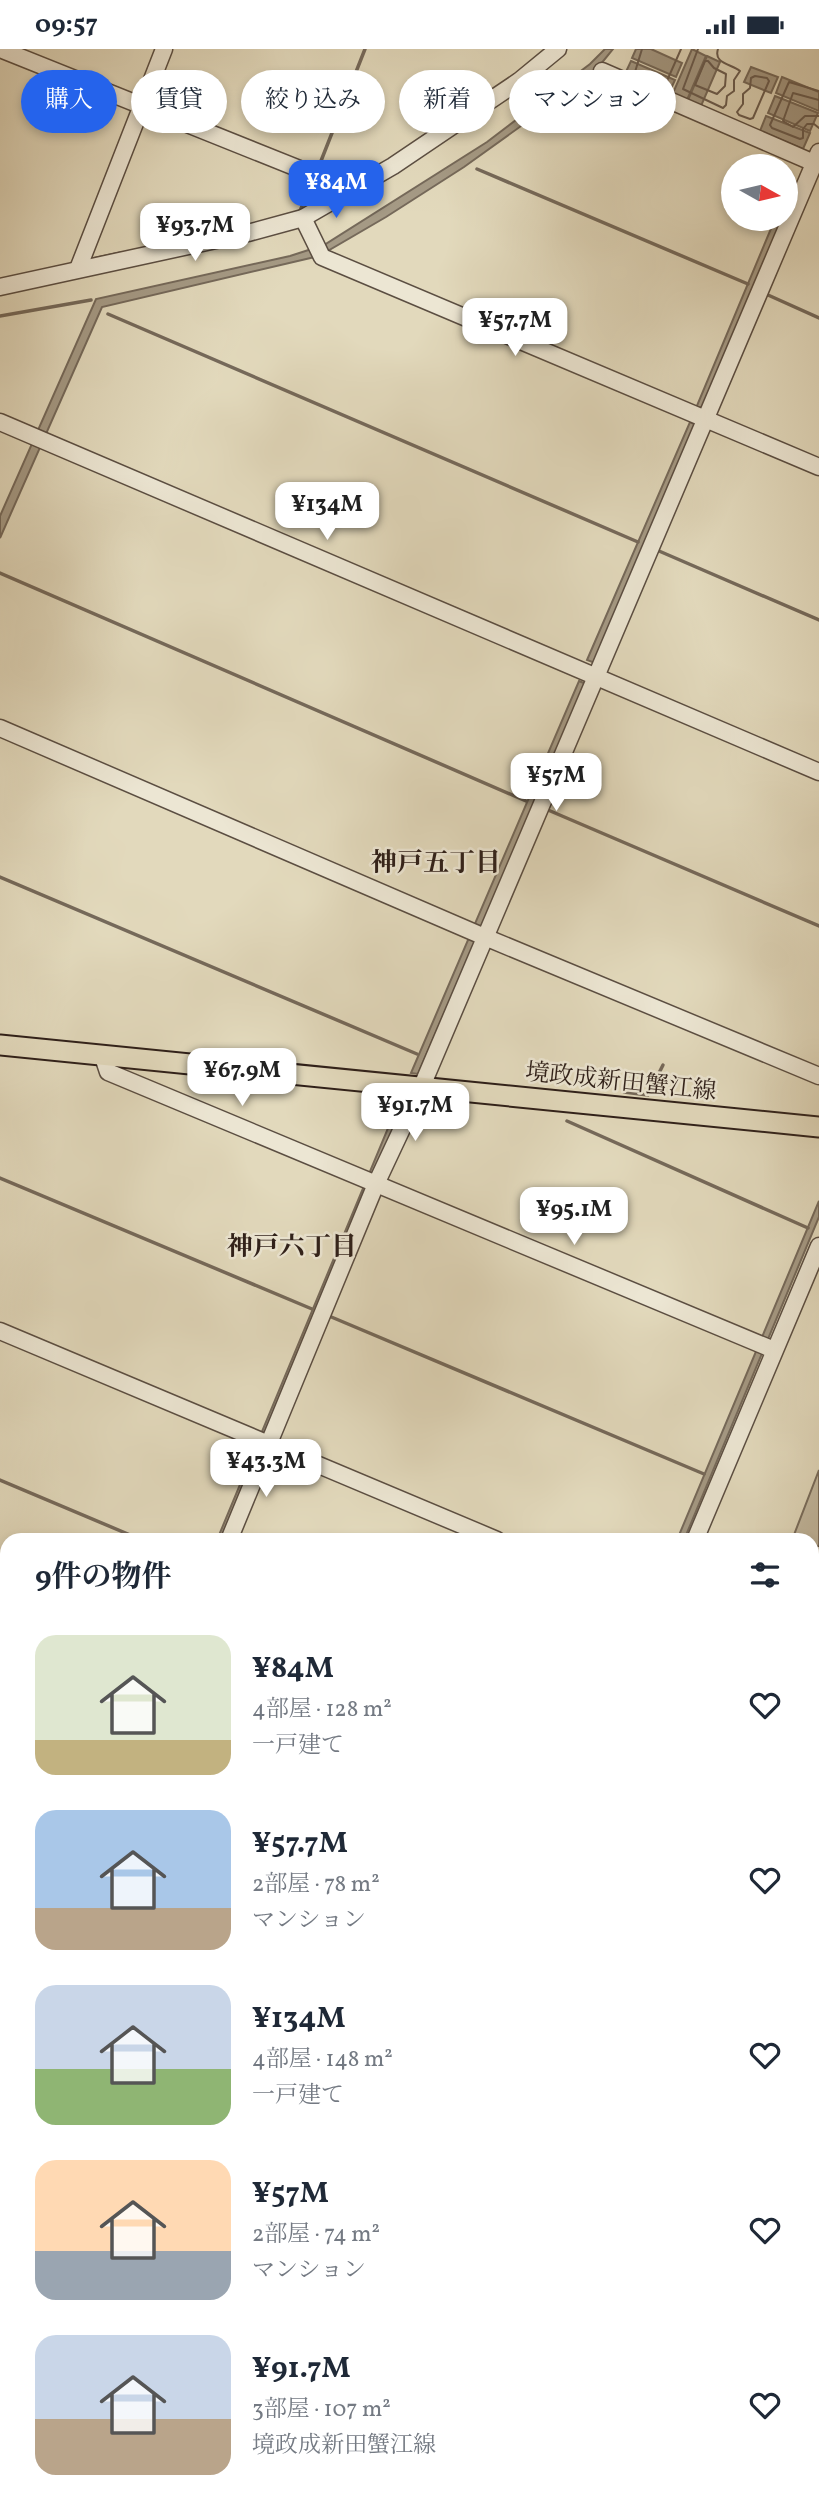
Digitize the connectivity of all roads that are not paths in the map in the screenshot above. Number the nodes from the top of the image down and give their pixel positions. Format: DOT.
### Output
graph roads {
  1 [pos="0,49"];
  2 [pos="164,49"];
  3 [pos="558,49"];
  4 [pos="156,70"];
  5 [pos="131,101"];
  6 [pos="676,101"];
  7 [pos="131,133"];
  8 [pos="211,133"];
  9 [pos="817,158"];
  10 [pos="352,190"];
  11 [pos="303,218"];
  12 [pos="78,269"];
  13 [pos="0,287"];
  14 [pos="707,419"];
  15 [pos="0,422"];
  16 [pos="819,467"];
  17 [pos="595,676"];
  18 [pos="0,727"];
  19 [pos="819,772"];
  20 [pos="478,934"];
  21 [pos="0,1045"];
  22 [pos="102,1054"];
  23 [pos="819,1076"];
  24 [pos="422,1086"];
  25 [pos="819,1127"];
  26 [pos="371,1182"];
  27 [pos="819,1246"];
  28 [pos="0,1331"];
  29 [pos="766,1347"];
  30 [pos="263,1442"];
  31 [pos="231,1533"];
  32 [pos="480,1533"];
  33 [pos="698,1533"];
  1 -- 5 [label="street"];
  2 -- 4 [label="street"];
  3 -- 10 [label="street"];
  6 -- 9 [label="street"];
  7 -- 12 [label="street"];
  8 -- 10 [label="street"];
  9 -- 14 [label="street"];
  10 -- 11 [label="street"];
  11 -- 12 [label="street"];
  11 -- 14 [label="street"];
  12 -- 13 [label="street"];
  14 -- 16 [label="street"];
  14 -- 17 [label="street"];
  15 -- 17 [label="street"];
  17 -- 19 [label="street"];
  17 -- 20 [label="street"];
  18 -- 20 [label="street"];
  20 -- 23 [label="street"];
  20 -- 24 [label="street"];
  21 -- 22 [label="main road, 境政成新田蟹江線"];
  22 -- 24 [label="main road, 境政成新田蟹江線"];
  22 -- 26 [label="street"];
  24 -- 25 [label="main road, 境政成新田蟹江線"];
  24 -- 26 [label="street"];
  26 -- 29 [label="street"];
  26 -- 30 [label="street"];
  27 -- 29 [label="street"];
  28 -- 30 [label="street"];
  29 -- 33 [label="street"];
  30 -- 31 [label="street"];
  30 -- 32 [label="street"];
}
